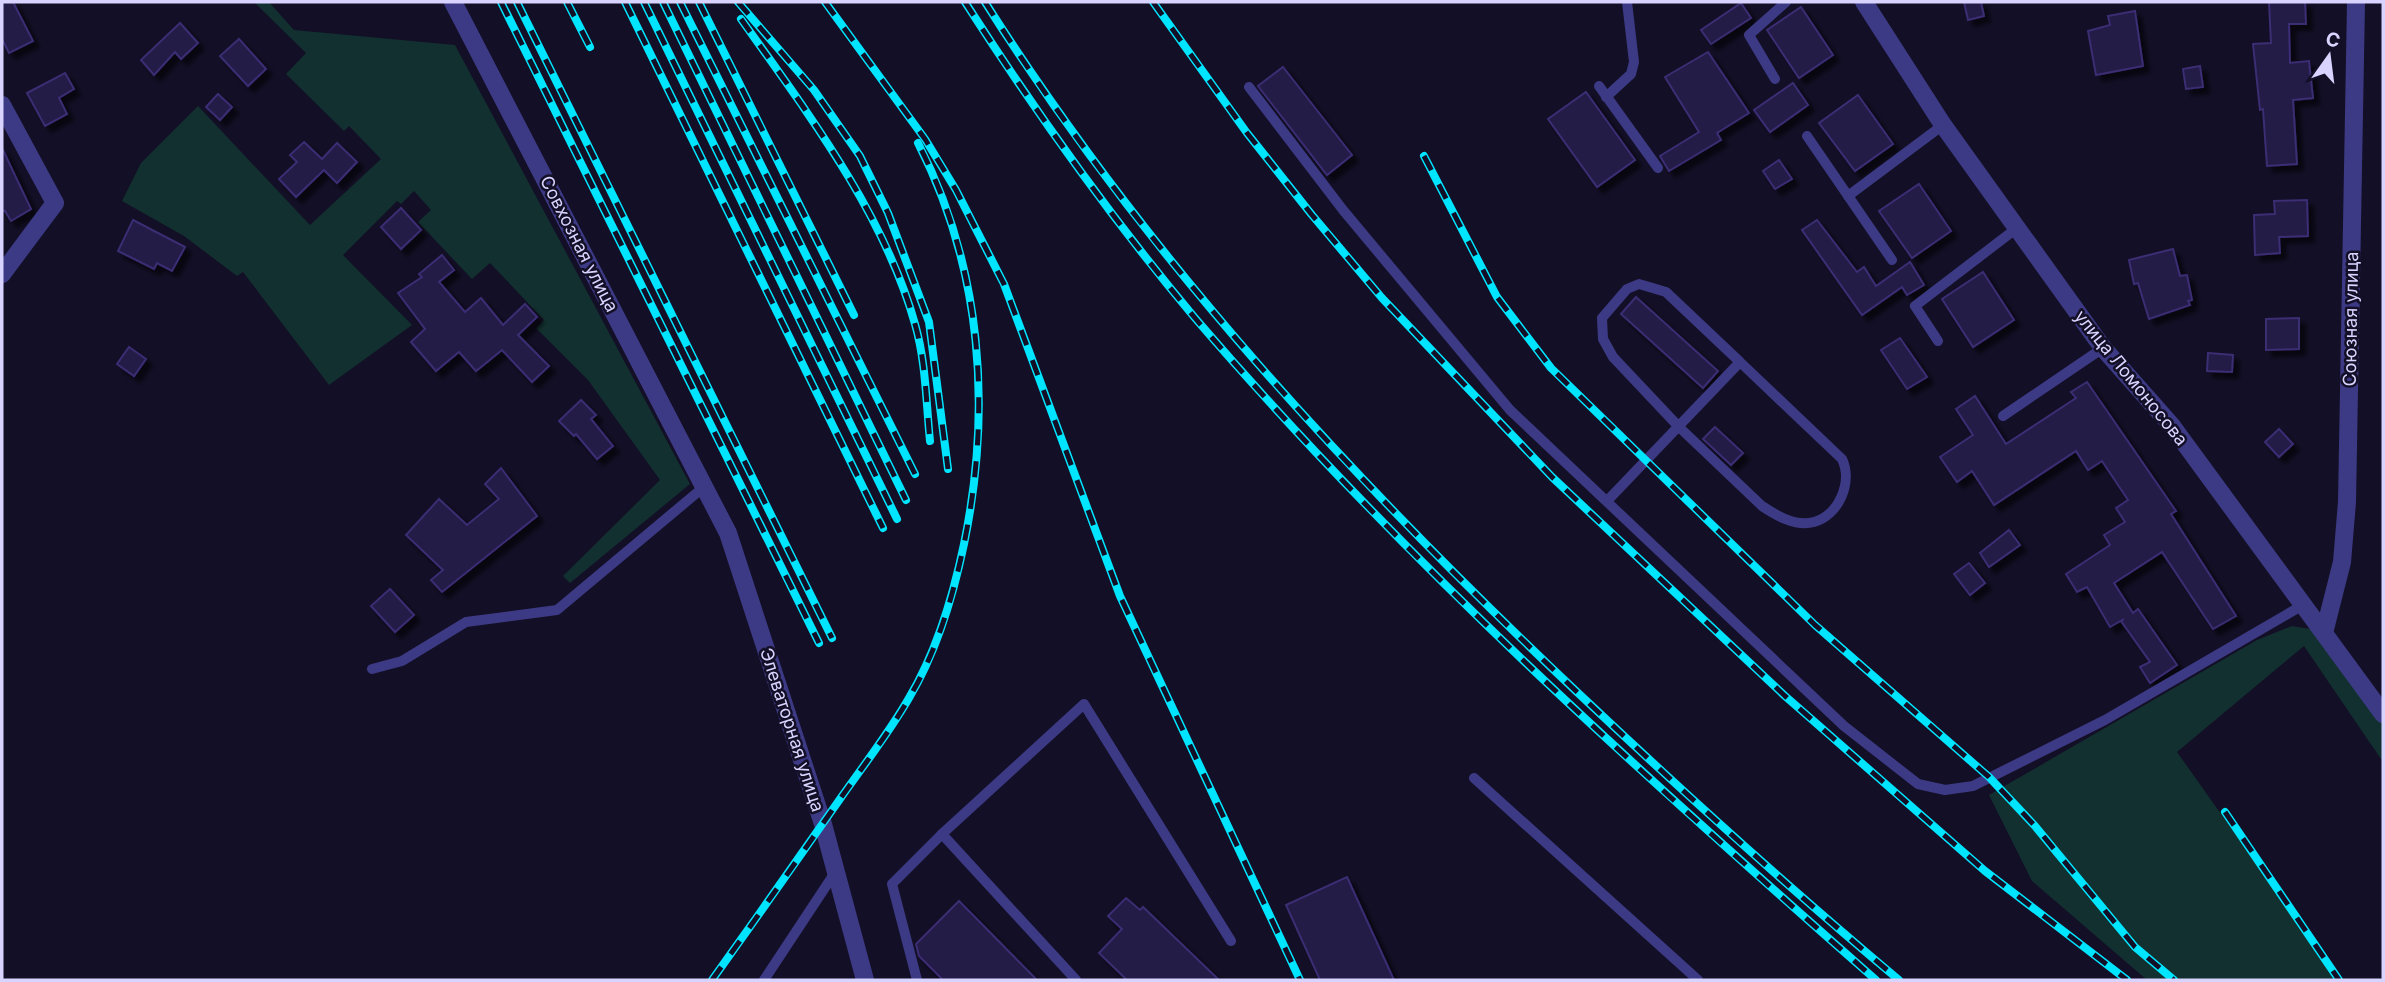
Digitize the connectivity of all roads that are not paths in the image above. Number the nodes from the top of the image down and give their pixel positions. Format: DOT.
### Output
graph roads {
  1 [pos="453,2"];
  2 [pos="1626,2"];
  3 [pos="1786,2"];
  4 [pos="1864,2"];
  5 [pos="2357,2"];
  6 [pos="1775,79"];
  7 [pos="1599,86"];
  8 [pos="1249,87"];
  9 [pos="1606,97"];
  10 [pos="2,105"];
  11 [pos="1943,125"];
  12 [pos="1807,136"];
  13 [pos="1658,168"];
  14 [pos="1849,196"];
  15 [pos="2017,228"];
  16 [pos="1892,260"];
  17 [pos="2,275"];
  18 [pos="1938,341"];
  19 [pos="2103,348"];
  20 [pos="1740,362"];
  21 [pos="2003,416"];
  22 [pos="1679,427"];
  23 [pos="705,486"];
  24 [pos="1608,500"];
  25 [pos="2303,605"];
  26 [pos="2324,633"];
  27 [pos="372,669"];
  28 [pos="2383,713"];
  29 [pos="1474,778"];
  30 [pos="942,834"];
  31 [pos="836,871"];
  32 [pos="1231,942"];
  33 [pos="764,980"];
  34 [pos="865,980"];
  35 [pos="917,980"];
  36 [pos="1076,980"];
  37 [pos="1698,980"];
  1 -- 23 [label="street, Совхозная улица"];
  2 -- 9 [label="lane"];
  3 -- 6 [label="lane"];
  4 -- 11 [label="street, улица Ломоносова"];
  5 -- 26 [label="street, Союзная улица"];
  7 -- 9 [label="lane"];
  8 -- 24 [label="lane"];
  9 -- 13 [label="lane"];
  10 -- 17 [label="street"];
  11 -- 14 [label="lane"];
  11 -- 15 [label="street, улица Ломоносова"];
  12 -- 14 [label="lane"];
  14 -- 16 [label="lane"];
  15 -- 18 [label="lane"];
  15 -- 19 [label="street, улица Ломоносова"];
  19 -- 21 [label="lane"];
  19 -- 25 [label="street, улица Ломоносова"];
  20 -- 22 [label="lane"];
  20 -- 22 [label="lane"];
  20 -- 22 [label="lane"];
  22 -- 24 [label="lane"];
  23 -- 27 [label="lane"];
  23 -- 31 [label="street, Элеваторная улица"];
  24 -- 25 [label="lane"];
  25 -- 26 [label="street, улица Ломоносова"];
  26 -- 28 [label="street, улица Ломоносова"];
  29 -- 37 [label="lane"];
  30 -- 32 [label="lane"];
  30 -- 35 [label="lane"];
  30 -- 36 [label="lane"];
  31 -- 33 [label="lane"];
  31 -- 34 [label="street, Элеваторная улица"];
}
